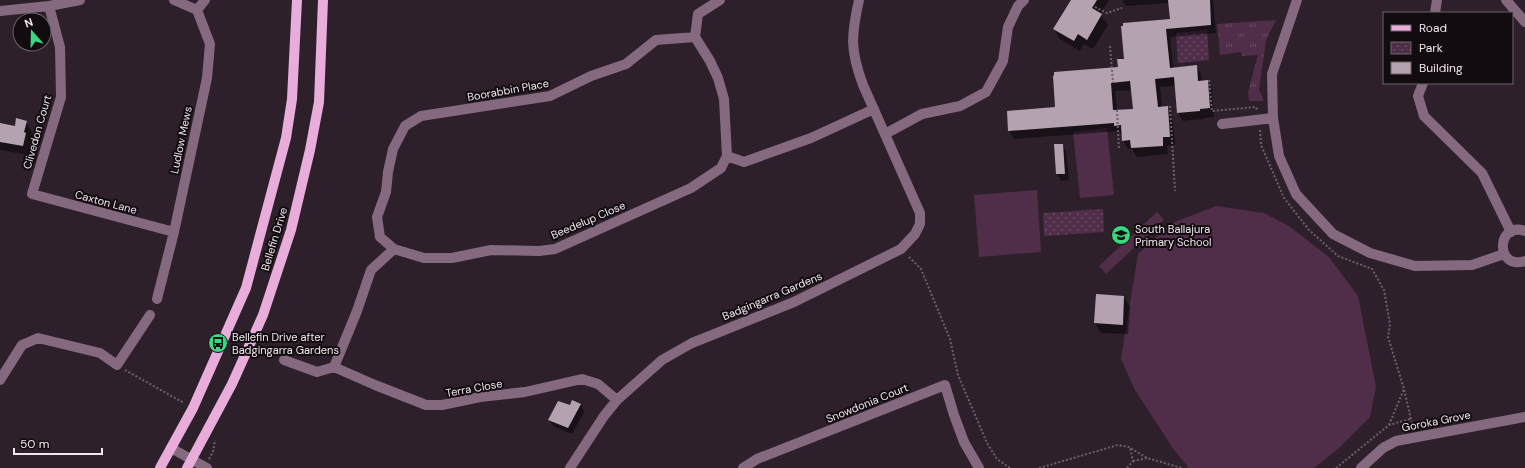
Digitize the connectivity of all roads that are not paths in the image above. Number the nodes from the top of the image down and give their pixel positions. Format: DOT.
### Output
graph roads {
  1 [pos="80,0"];
  2 [pos="174,0"];
  3 [pos="205,0"];
  4 [pos="297,0"];
  5 [pos="323,0"];
  6 [pos="720,0"];
  7 [pos="859,0"];
  8 [pos="1024,0"];
  9 [pos="1297,0"];
  10 [pos="1437,0"];
  11 [pos="1506,0"];
  12 [pos="49,6"];
  13 [pos="197,10"];
  14 [pos="0,11"];
  15 [pos="1435,12"];
  16 [pos="1525,22"];
  17 [pos="695,36"];
  18 [pos="1423,84"];
  19 [pos="874,109"];
  20 [pos="1273,118"];
  21 [pos="1222,124"];
  22 [pos="885,134"];
  23 [pos="727,156"];
  24 [pos="386,192"];
  25 [pos="32,194"];
  26 [pos="1525,231"];
  27 [pos="174,232"];
  28 [pos="1511,232"];
  29 [pos="394,249"];
  30 [pos="1504,254"];
  31 [pos="1525,261"];
  32 [pos="157,299"];
  33 [pos="150,314"];
  34 [pos="284,360"];
  35 [pos="334,367"];
  36 [pos="0,380"];
  37 [pos="617,400"];
  38 [pos="1525,417"];
  39 [pos="171,448"];
  40 [pos="190,464"];
  41 [pos="206,467"];
  42 [pos="160,468"];
  43 [pos="570,468"];
  44 [pos="743,468"];
  45 [pos="979,468"];
  46 [pos="1361,468"];
  1 -- 12 [label="street"];
  2 -- 13 [label="street"];
  3 -- 13 [label="street"];
  4 -- 39 [label="main road, Bellefin Drive"];
  5 -- 40 [label="main road, Bellefin Drive"];
  6 -- 17 [label="street"];
  7 -- 19 [label="street, Badgingarra Gardens"];
  8 -- 22 [label="street"];
  9 -- 20 [label="street"];
  10 -- 15 [label="street"];
  11 -- 16 [label="street"];
  12 -- 14 [label="street"];
  12 -- 25 [label="street, Clivedon Court"];
  13 -- 27 [label="street, Ludlow Mews"];
  17 -- 23 [label="street"];
  17 -- 24 [label="street, Boorabbin Place"];
  18 -- 28 [label="street"];
  19 -- 22 [label="street, Badgingarra Gardens"];
  19 -- 23 [label="street"];
  20 -- 21 [label="street"];
  20 -- 30 [label="street"];
  22 -- 37 [label="street, Badgingarra Gardens"];
  23 -- 29 [label="street, Beedelup Close"];
  24 -- 29 [label="street, Beedelup Close"];
  25 -- 27 [label="street, Caxton Lane"];
  26 -- 28 [label="street"];
  27 -- 32 [label="street, Ludlow Mews"];
  28 -- 30 [label="street"];
  29 -- 35 [label="street"];
  30 -- 31 [label="street"];
  33 -- 36 [label="street"];
  34 -- 35 [label="street"];
  35 -- 37 [label="street, Terra Close"];
  37 -- 43 [label="street, Badgingarra Gardens"];
  38 -- 46 [label="street, Goroka Grove"];
  39 -- 40 [label="street"];
  39 -- 42 [label="main road, Bellefin Drive"];
  40 -- 41 [label="street"];
  44 -- 45 [label="street, Snowdonia Court"];
}
